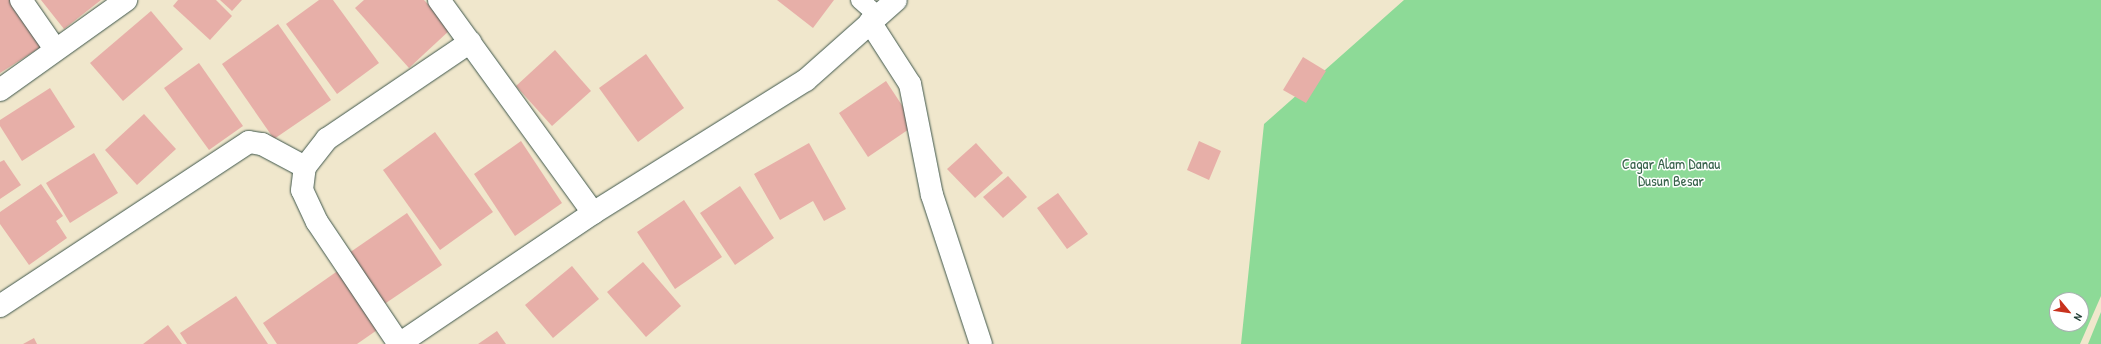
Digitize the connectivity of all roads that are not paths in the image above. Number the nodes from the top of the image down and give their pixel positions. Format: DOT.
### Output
graph roads {
  1 [pos="20,0"];
  2 [pos="126,0"];
  3 [pos="439,0"];
  4 [pos="860,0"];
  5 [pos="896,0"];
  6 [pos="873,19"];
  7 [pos="470,42"];
  8 [pos="55,49"];
  9 [pos="0,90"];
  10 [pos="305,167"];
  11 [pos="594,213"];
  12 [pos="0,306"];
  13 [pos="399,344"];
  14 [pos="981,344"];
  1 -- 8 [label="street"];
  2 -- 8 [label="street"];
  3 -- 7 [label="street"];
  4 -- 6 [label="lane"];
  5 -- 6 [label="street"];
  6 -- 11 [label="street"];
  6 -- 14 [label="street"];
  7 -- 10 [label="street"];
  7 -- 11 [label="street"];
  8 -- 9 [label="street"];
  10 -- 12 [label="street"];
  10 -- 13 [label="street"];
  11 -- 13 [label="street"];
}
